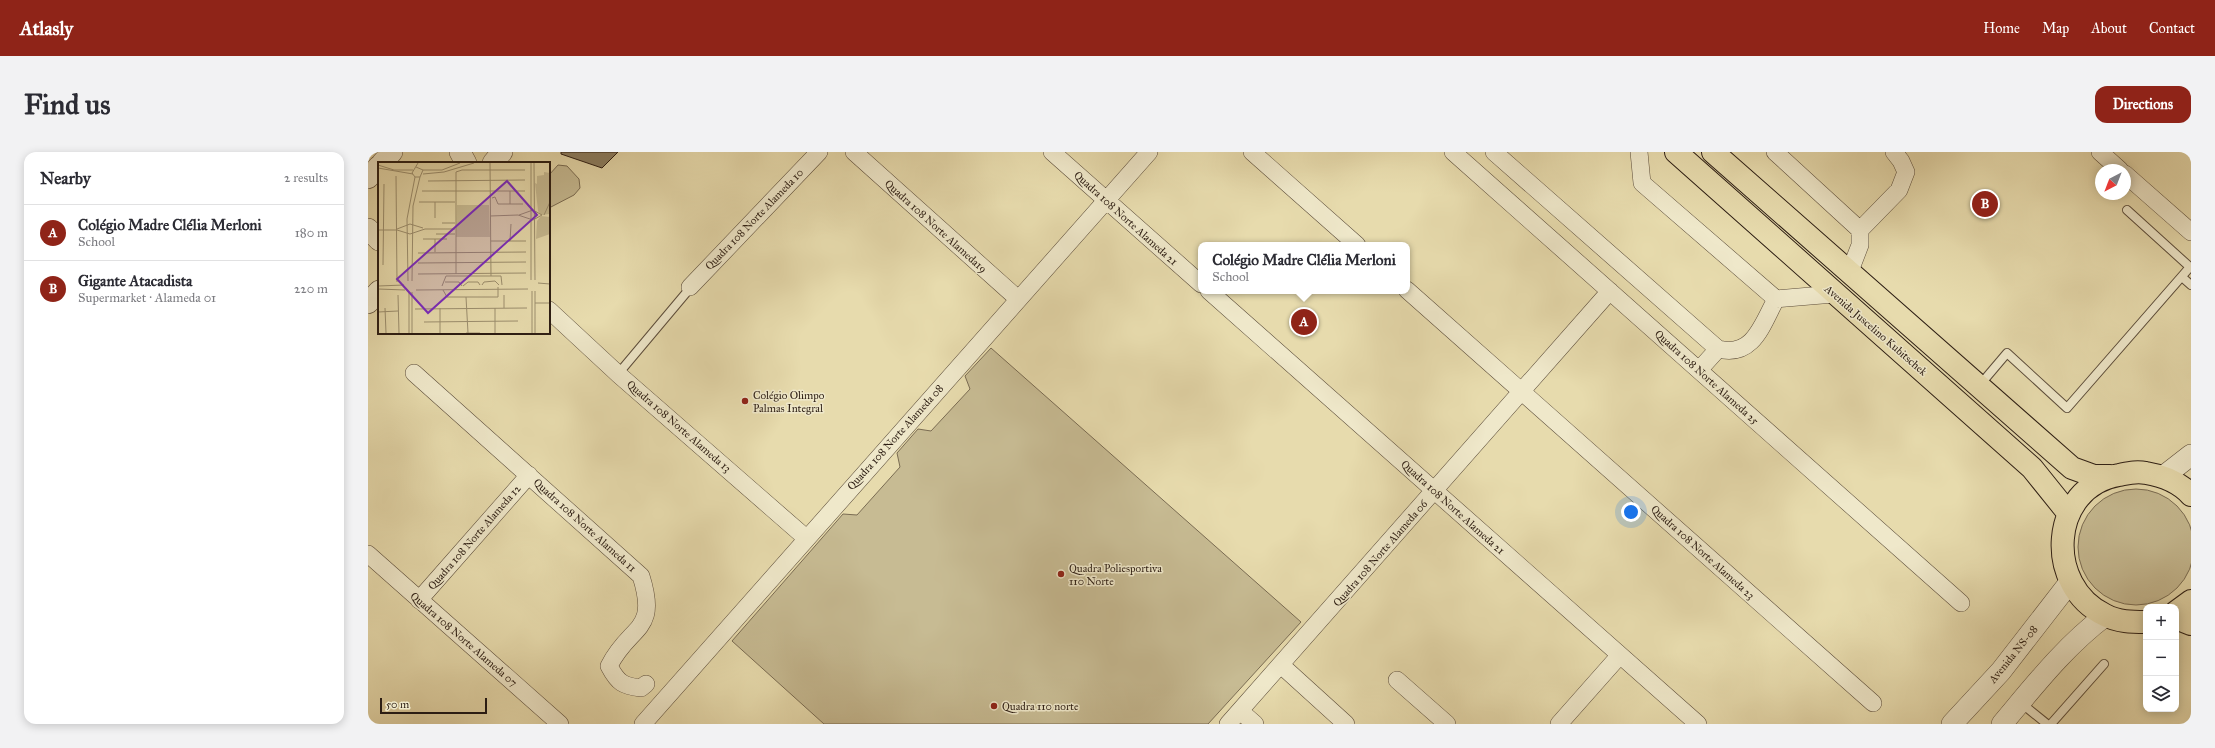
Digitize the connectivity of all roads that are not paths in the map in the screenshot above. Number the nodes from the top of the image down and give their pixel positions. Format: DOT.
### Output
graph roads {
  1 [pos="392,152"];
  2 [pos="460,152"];
  3 [pos="502,152"];
  4 [pos="819,152"];
  5 [pos="854,152"];
  6 [pos="1052,152"];
  7 [pos="1149,152"];
  8 [pos="1252,152"];
  9 [pos="1453,152"];
  10 [pos="1494,152"];
  11 [pos="1639,152"];
  12 [pos="1676,152"];
  13 [pos="1713,152"];
  14 [pos="1775,152"];
  15 [pos="1894,152"];
  16 [pos="2100,152"];
  17 [pos="383,162"];
  18 [pos="465,162"];
  19 [pos="494,162"];
  20 [pos="2113,164"];
  21 [pos="378,167"];
  22 [pos="368,178"];
  23 [pos="2131,179"];
  24 [pos="1106,200"];
  25 [pos="2127,210"];
  26 [pos="368,229"];
  27 [pos="1860,230"];
  28 [pos="2191,232"];
  29 [pos="378,239"];
  30 [pos="1354,242"];
  31 [pos="2191,267"];
  32 [pos="1850,271"];
  33 [pos="2182,277"];
  34 [pos="1198,281"];
  35 [pos="2191,285"];
  36 [pos="688,290"];
  37 [pos="1610,291"];
  38 [pos="378,292"];
  39 [pos="1410,293"];
  40 [pos="1212,294"];
  41 [pos="1834,294"];
  42 [pos="1018,299"];
  43 [pos="1776,299"];
  44 [pos="368,303"];
  45 [pos="550,312"];
  46 [pos="1718,348"];
  47 [pos="1699,370"];
  48 [pos="414,373"];
  49 [pos="618,374"];
  50 [pos="1979,386"];
  51 [pos="1522,392"];
  52 [pos="2191,456"];
  53 [pos="529,475"];
  54 [pos="2110,476"];
  55 [pos="2164,476"];
  56 [pos="1434,490"];
  57 [pos="2191,495"];
  58 [pos="2069,514"];
  59 [pos="806,538"];
  60 [pos="368,554"];
  61 [pos="2070,582"];
  62 [pos="419,600"];
  63 [pos="2191,601"];
  64 [pos="1961,602"];
  65 [pos="2179,610"];
  66 [pos="2105,616"];
  67 [pos="2179,619"];
  68 [pos="2143,622"];
  69 [pos="2191,624"];
  70 [pos="1620,655"];
  71 [pos="2104,664"];
  72 [pos="1281,665"];
  73 [pos="1397,680"];
  74 [pos="646,684"];
  75 [pos="1873,703"];
  76 [pos="2020,703"];
  77 [pos="1240,711"];
  78 [pos="560,724"];
  79 [pos="643,724"];
  80 [pos="1228,724"];
  81 [pos="1255,724"];
  82 [pos="1346,724"];
  83 [pos="1447,724"];
  84 [pos="1558,724"];
  85 [pos="1698,724"];
  86 [pos="1952,724"];
  87 [pos="2002,724"];
  88 [pos="2047,724"];
  89 [pos="2051,724"];
  1 -- 17 [label="street"];
  2 -- 18 [label="street"];
  3 -- 19 [label="street"];
  4 -- 36 [label="street, Quadra 108 Norte Alameda 10"];
  5 -- 42 [label="street, Quadra 108 Norte Alameda19"];
  6 -- 24 [label="street, Quadra 108 Norte Alameda 21"];
  7 -- 24 [label="street, Quadra 108 Norte Alameda 08"];
  8 -- 30 [label="street"];
  9 -- 37 [label="street, Quadra 108 Norte Alameda 25"];
  10 -- 46 [label="street"];
  11 -- 43 [label="street"];
  12 -- 41 [label="main road, Avenida Juscelino Kubitschek"];
  13 -- 32 [label="main road"];
  14 -- 27 [label="street"];
  15 -- 27 [label="street"];
  16 -- 20 [label="street"];
  21 -- 22 [label="street"];
  23 -- 28 [label="street"];
  24 -- 34 [label="street, Quadra 108 Norte Alameda 21"];
  24 -- 42 [label="street, Quadra 108 Norte Alameda 08"];
  25 -- 31 [label="lane"];
  26 -- 29 [label="street"];
  27 -- 32 [label="street"];
  31 -- 33 [label="lane"];
  32 -- 50 [label="main road"];
  33 -- 35 [label="lane"];
  33 -- 50 [label="lane"];
  36 -- 49 [label="lane"];
  37 -- 47 [label="street, Quadra 108 Norte Alameda 25"];
  37 -- 51 [label="street, Quadra 108 Norte Alameda 06"];
  38 -- 44 [label="street"];
  39 -- 51 [label="street, Quadra 108 Norte Alameda 23"];
  40 -- 56 [label="street, Quadra 108 Norte Alameda 21"];
  41 -- 43 [label="street"];
  41 -- 58 [label="main road, Avenida Juscelino Kubitschek"];
  42 -- 59 [label="street, Quadra 108 Norte Alameda 08"];
  43 -- 46 [label="street"];
  45 -- 49 [label="street, Quadra 108 Norte Alameda 13"];
  46 -- 47 [label="street"];
  47 -- 64 [label="street, Quadra 108 Norte Alameda 25"];
  48 -- 53 [label="street, Quadra 108 Norte Alameda 11"];
  49 -- 59 [label="street, Quadra 108 Norte Alameda 13"];
  50 -- 54 [label="main road"];
  51 -- 56 [label="street, Quadra 108 Norte Alameda 06"];
  51 -- 75 [label="street, Quadra 108 Norte Alameda 23"];
  52 -- 55 [label="street"];
  53 -- 62 [label="street, Quadra 108 Norte Alameda 12"];
  53 -- 74 [label="street, Quadra 108 Norte Alameda 11"];
  54 -- 55 [label="main road"];
  54 -- 58 [label="main road"];
  55 -- 57 [label="main road"];
  56 -- 70 [label="street, Quadra 108 Norte Alameda 21"];
  56 -- 72 [label="street, Quadra 108 Norte Alameda 06"];
  58 -- 61 [label="main road"];
  59 -- 79 [label="street, Quadra 108 Norte Alameda 08"];
  60 -- 62 [label="street, Quadra 108 Norte Alameda 07"];
  61 -- 66 [label="main road"];
  61 -- 86 [label="street, Avenida NS-08"];
  62 -- 78 [label="street, Quadra 108 Norte Alameda 07"];
  63 -- 65 [label="main road"];
  66 -- 68 [label="main road"];
  66 -- 76 [label="street"];
  67 -- 69 [label="main road"];
  70 -- 84 [label="street"];
  70 -- 85 [label="street, Quadra 108 Norte Alameda 21"];
  71 -- 89 [label="lane"];
  72 -- 77 [label="street, Quadra 108 Norte Alameda 06"];
  72 -- 82 [label="street"];
  73 -- 83 [label="street"];
  76 -- 87 [label="street"];
  76 -- 88 [label="lane"];
  77 -- 80 [label="street, Quadra 108 Norte Alameda 06"];
  77 -- 81 [label="street"];
}
